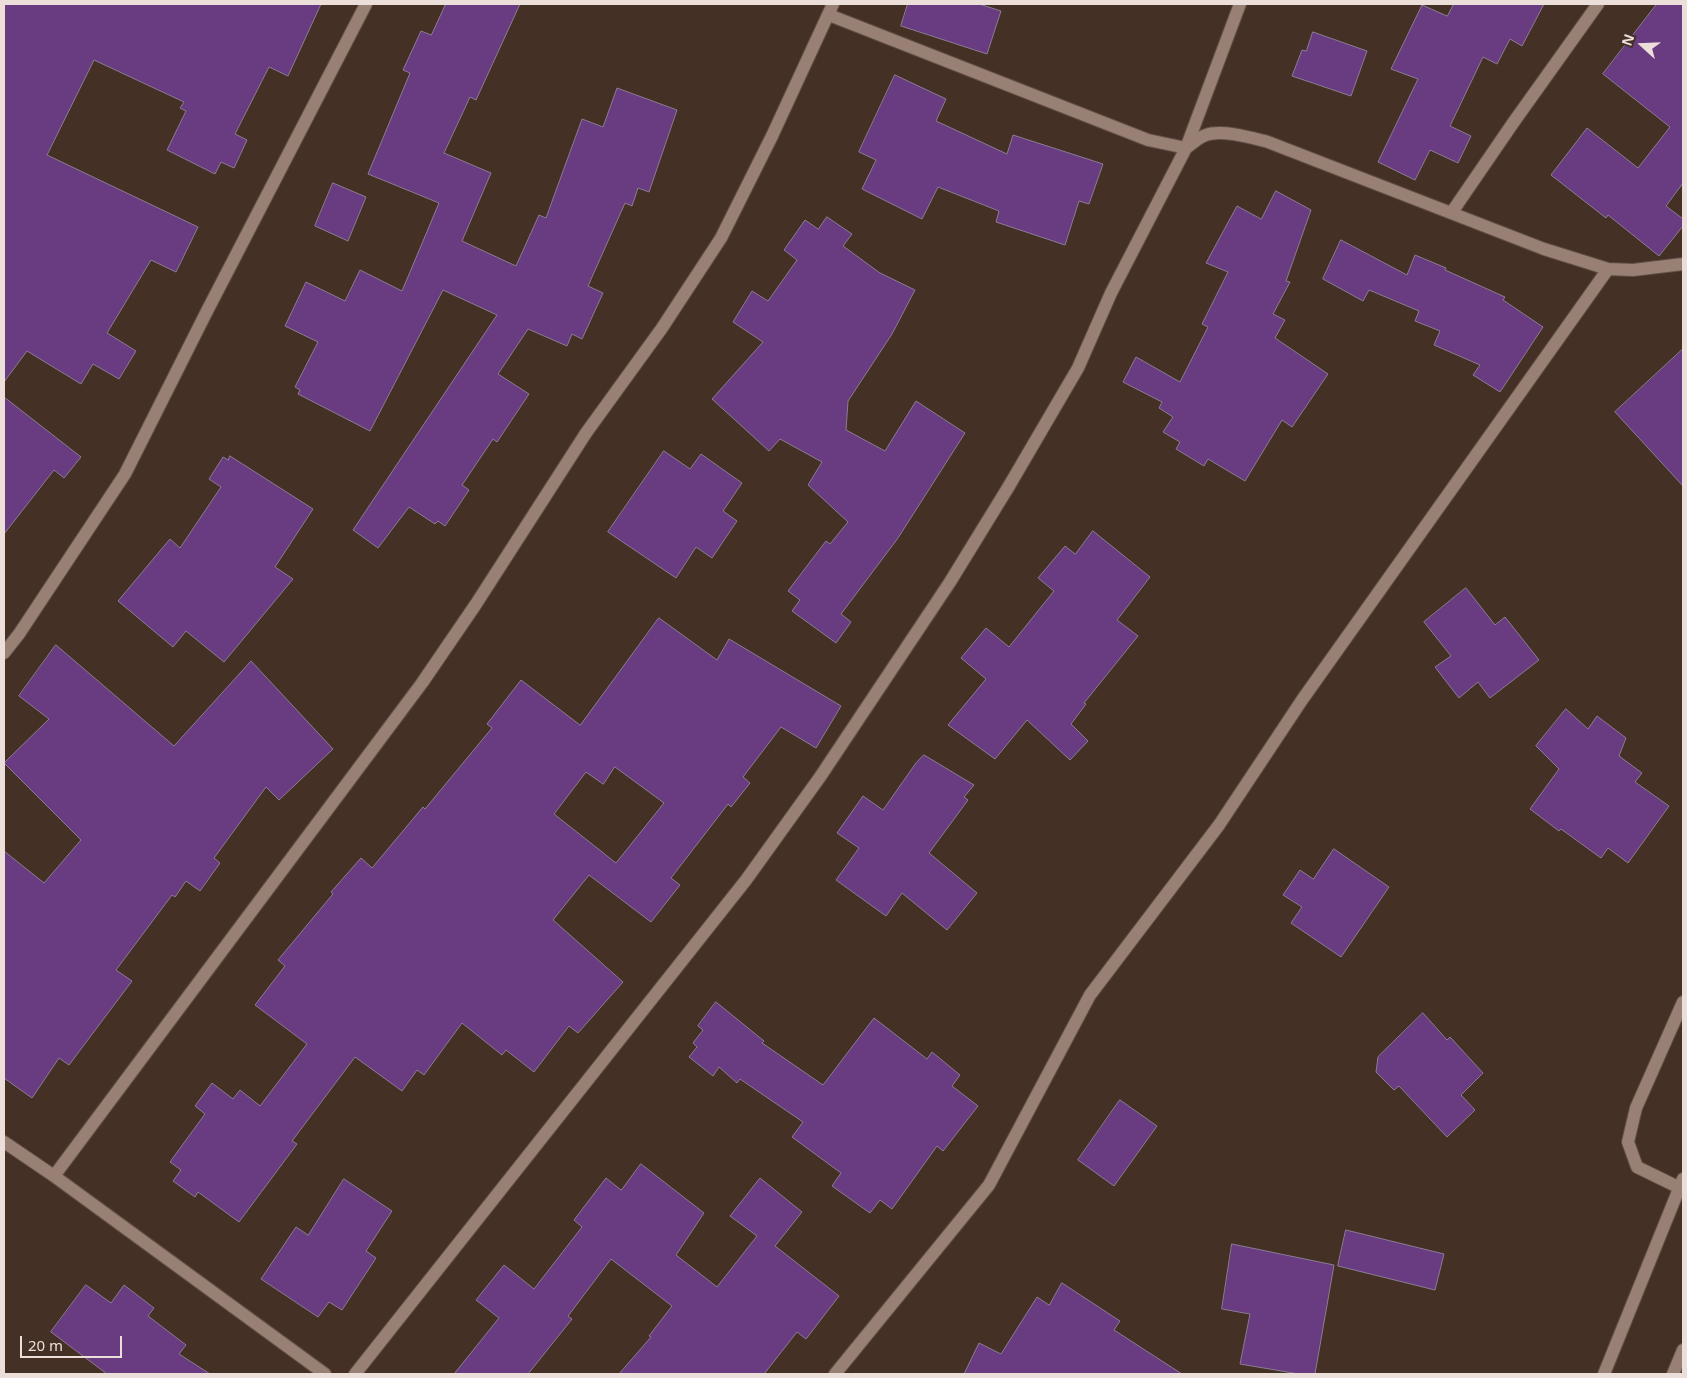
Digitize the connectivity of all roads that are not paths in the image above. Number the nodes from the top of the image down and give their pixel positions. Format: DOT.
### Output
graph roads {
  1 [pos="366,4"];
  2 [pos="1240,4"];
  3 [pos="1598,4"];
  4 [pos="831,9"];
  5 [pos="1186,148"];
  6 [pos="1452,212"];
  7 [pos="1683,264"];
  8 [pos="1608,269"];
  9 [pos="4,653"];
  10 [pos="1683,1002"];
  11 [pos="4,1142"];
  12 [pos="54,1176"];
  13 [pos="1681,1184"];
  14 [pos="1683,1350"];
  15 [pos="325,1374"];
  16 [pos="356,1374"];
  17 [pos="836,1374"];
  18 [pos="1604,1374"];
  19 [pos="1673,1374"];
  1 -- 9 [label="street"];
  2 -- 5 [label="street"];
  3 -- 6 [label="street"];
  4 -- 5 [label="street"];
  4 -- 12 [label="street"];
  5 -- 6 [label="street"];
  5 -- 16 [label="street"];
  6 -- 8 [label="street"];
  7 -- 8 [label="street"];
  8 -- 17 [label="street"];
  10 -- 13 [label="street"];
  11 -- 12 [label="street"];
  12 -- 15 [label="street"];
  13 -- 18 [label="street"];
  14 -- 19 [label="street"];
}
